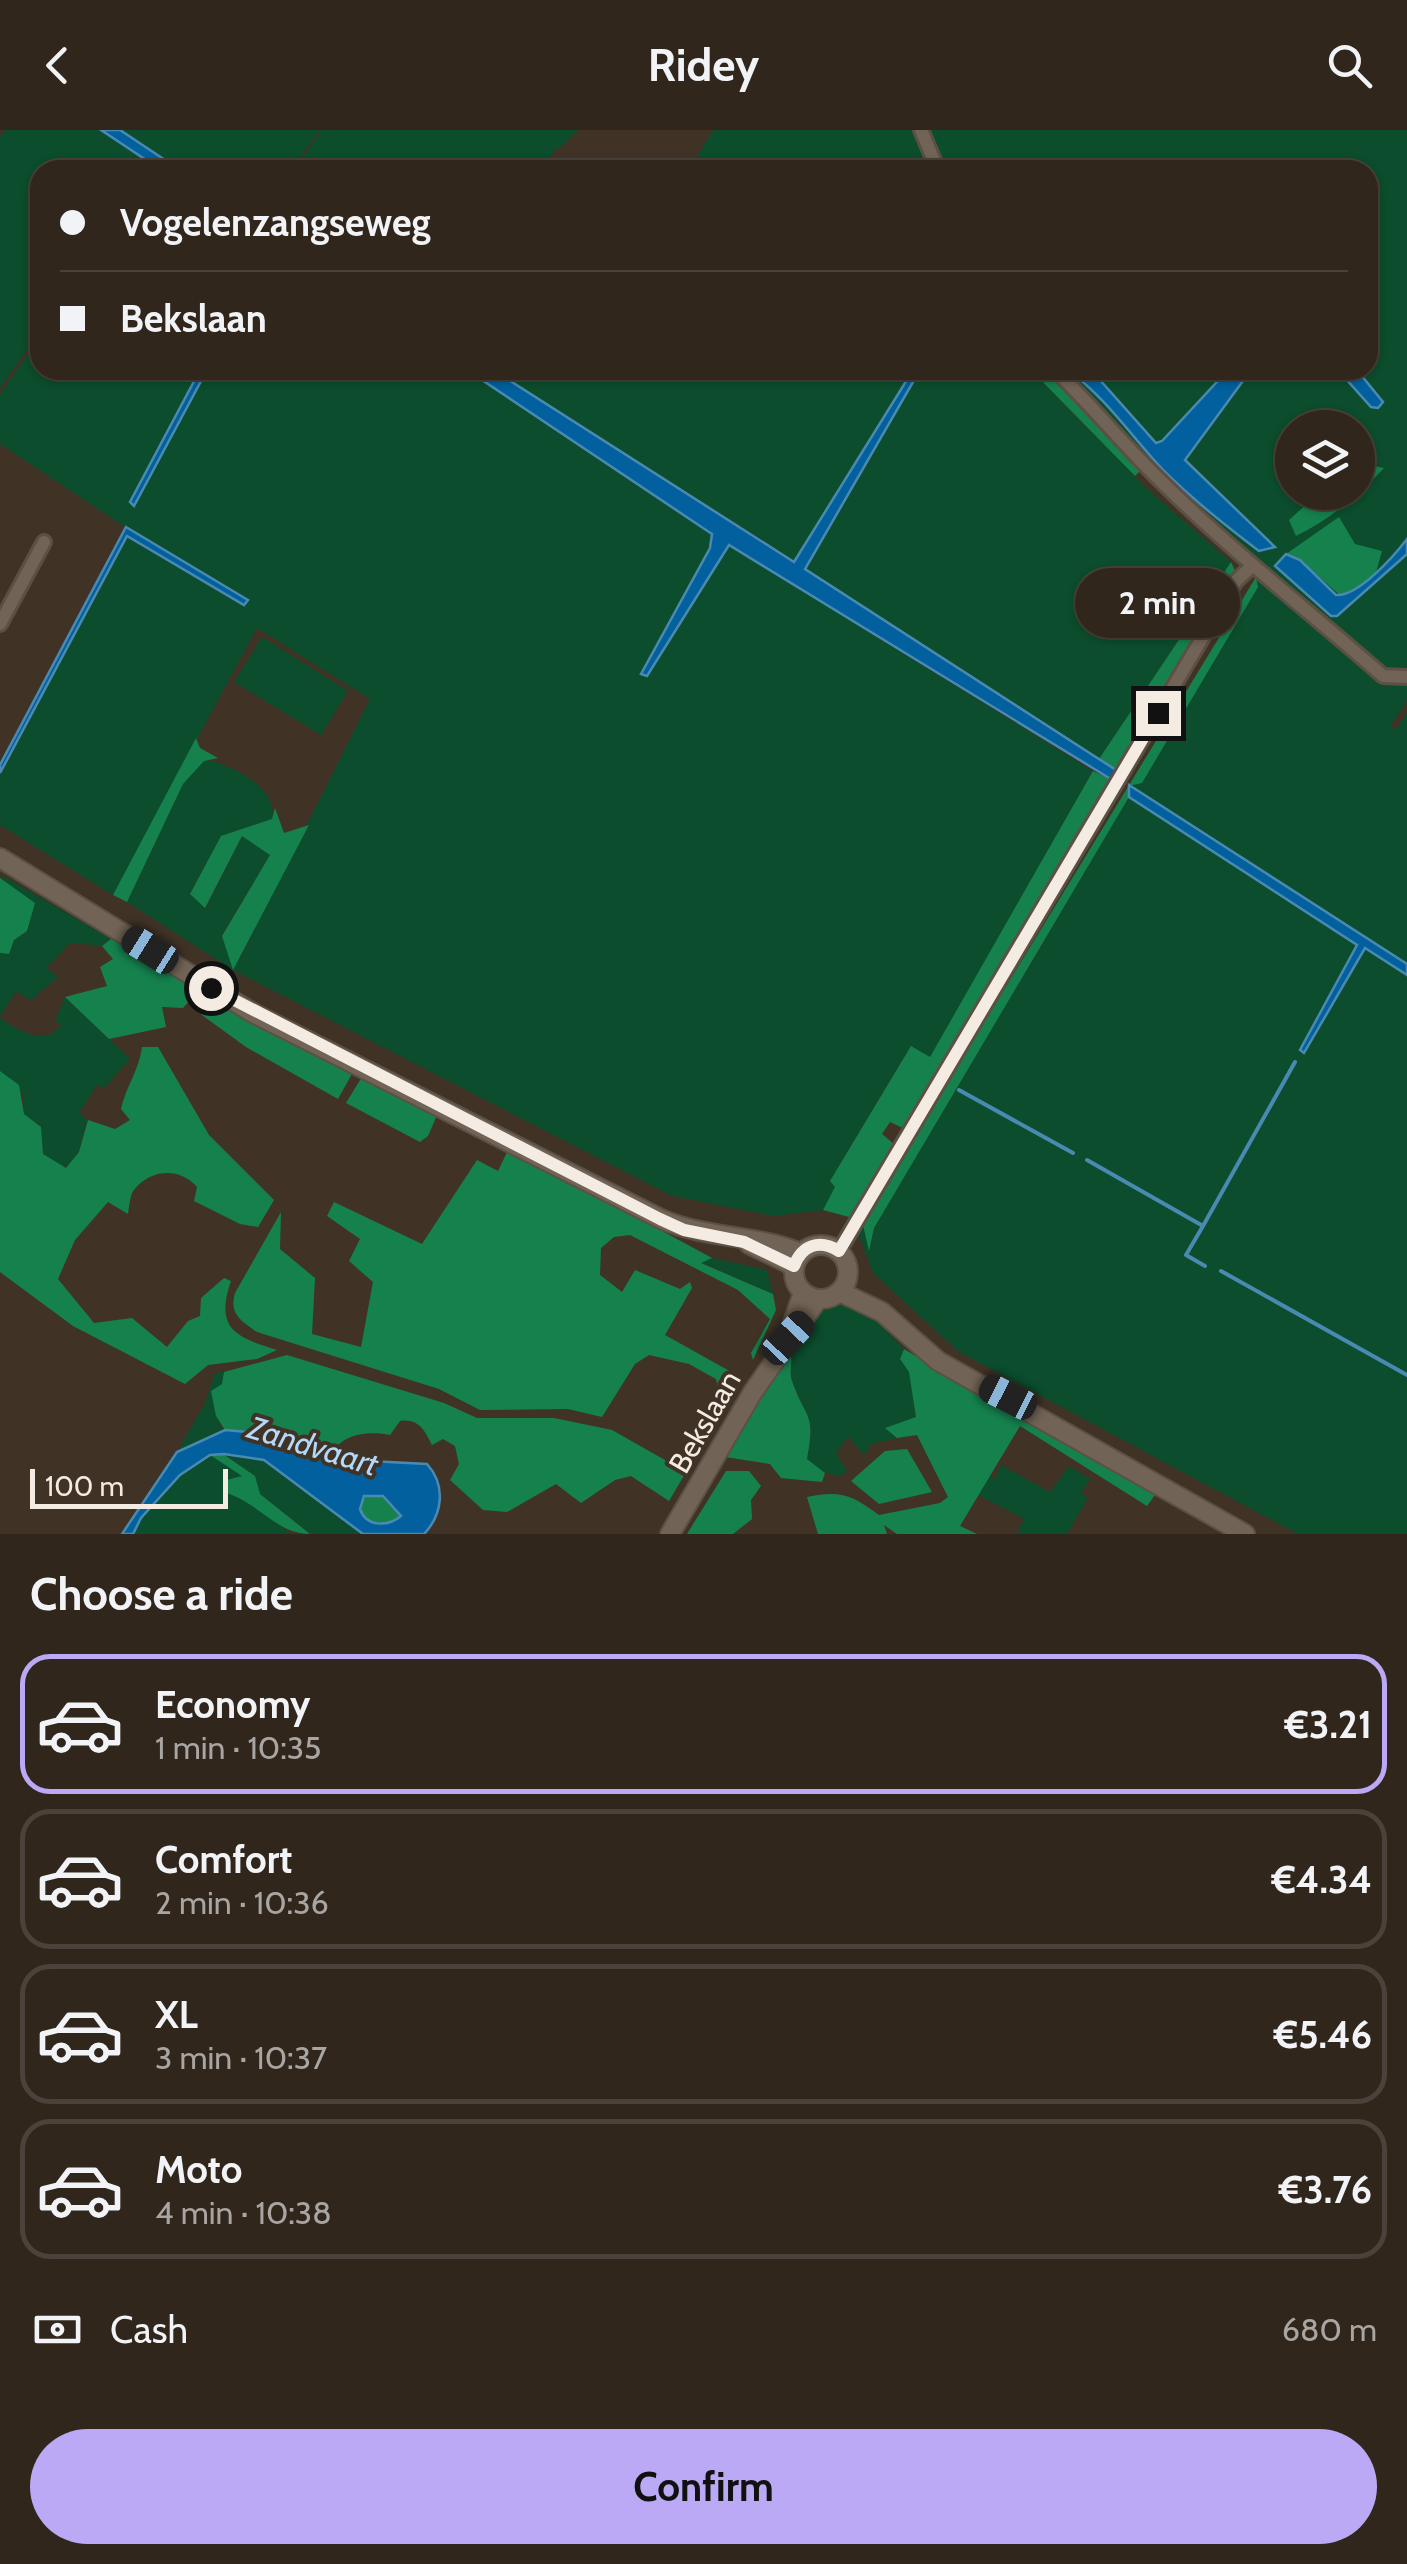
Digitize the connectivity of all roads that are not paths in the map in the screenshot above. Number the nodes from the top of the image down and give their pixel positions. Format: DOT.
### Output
graph roads {
  1 [pos="921,130"];
  2 [pos="934,160"];
  3 [pos="1066,380"];
  4 [pos="44,542"];
  5 [pos="1253,564"];
  6 [pos="0,624"];
  7 [pos="1407,677"];
  8 [pos="0,858"];
  9 [pos="839,1251"];
  10 [pos="797,1260"];
  11 [pos="844,1284"];
  12 [pos="811,1296"];
  13 [pos="670,1534"];
  14 [pos="1246,1534"];
  1 -- 2 [label="street"];
  3 -- 5 [label="street"];
  4 -- 6 [label="street"];
  5 -- 7 [label="street"];
  5 -- 9 [label="street"];
  8 -- 10 [label="main road"];
  9 -- 10 [label="main road"];
  9 -- 11 [label="main road"];
  10 -- 12 [label="main road"];
  11 -- 12 [label="main road"];
  11 -- 14 [label="main road"];
  12 -- 13 [label="main road, Bekslaan"];
}
